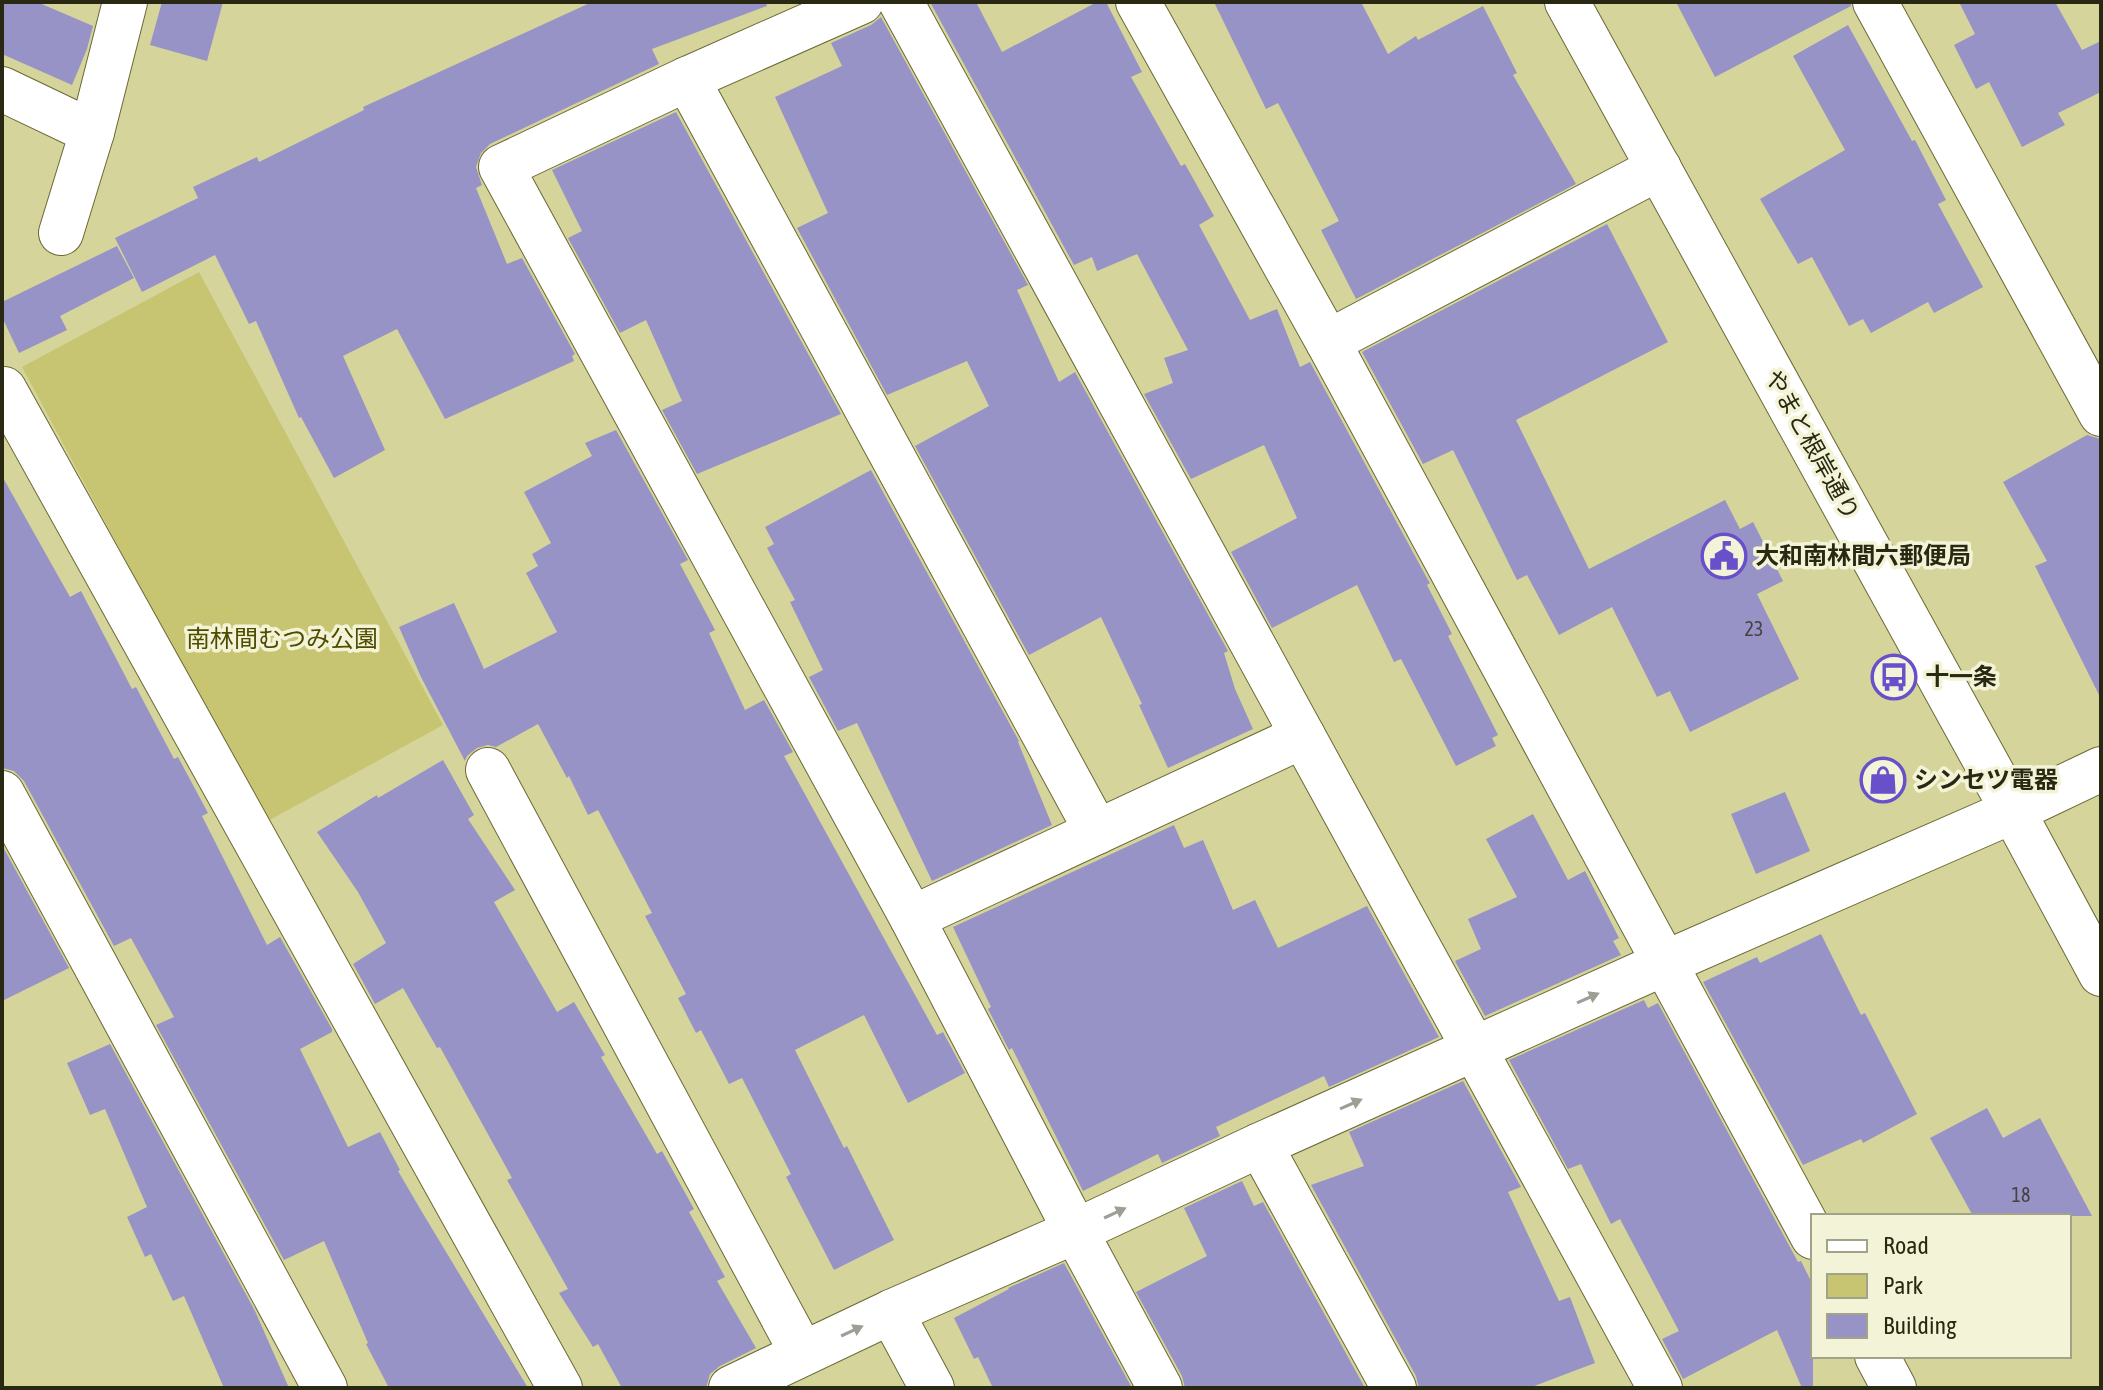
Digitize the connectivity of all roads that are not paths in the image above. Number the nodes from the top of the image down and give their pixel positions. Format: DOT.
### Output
graph roads {
  1 [pos="125,2"];
  2 [pos="861,2"];
  3 [pos="901,2"];
  4 [pos="1138,2"];
  5 [pos="1567,2"];
  6 [pos="1875,2"];
  7 [pos="687,79"];
  8 [pos="2,89"];
  9 [pos="92,132"];
  10 [pos="1659,168"];
  11 [pos="61,233"];
  12 [pos="1328,342"];
  13 [pos="2,390"];
  14 [pos="2101,414"];
  15 [pos="1303,736"];
  16 [pos="2101,769"];
  17 [pos="488,770"];
  18 [pos="2,793"];
  19 [pos="2013,811"];
  20 [pos="1097,832"];
  21 [pos="912,918"];
  22 [pos="1665,963"];
  23 [pos="2101,974"];
  24 [pos="1474,1050"];
  25 [pos="1260,1145"];
  26 [pos="1076,1231"];
  27 [pos="1811,1233"];
  28 [pos="891,1312"];
  29 [pos="802,1353"];
  30 [pos="1878,1358"];
  31 [pos="325,1388"];
  32 [pos="560,1388"];
  33 [pos="731,1388"];
  34 [pos="932,1388"];
  35 [pos="1160,1388"];
  36 [pos="1394,1388"];
  37 [pos="1660,1388"];
  38 [pos="1894,1388"];
  1 -- 9 [label="street"];
  2 -- 7 [label="street"];
  3 -- 15 [label="street"];
  4 -- 12 [label="street"];
  5 -- 10 [label="street, やまと根岸通り"];
  6 -- 14 [label="street"];
  7 -- 20 [label="street"];
  7 -- 21 [label="street"];
  8 -- 9 [label="street"];
  9 -- 11 [label="street"];
  10 -- 12 [label="street"];
  10 -- 19 [label="street, やまと根岸通り"];
  12 -- 22 [label="street"];
  13 -- 32 [label="street"];
  15 -- 20 [label="street"];
  15 -- 24 [label="street"];
  16 -- 19 [label="street"];
  17 -- 29 [label="street"];
  18 -- 31 [label="street"];
  19 -- 22 [label="street"];
  19 -- 23 [label="street, やまと根岸通り"];
  20 -- 21 [label="street"];
  21 -- 26 [label="street"];
  24 -- 22 [label="street, one-way"];
  22 -- 27 [label="street"];
  25 -- 24 [label="street, one-way"];
  24 -- 37 [label="street"];
  26 -- 25 [label="street, one-way"];
  25 -- 36 [label="street"];
  26 -- 28 [label="street"];
  26 -- 35 [label="street"];
  29 -- 28 [label="street, one-way"];
  28 -- 34 [label="street"];
  29 -- 33 [label="street"];
  30 -- 38 [label="street"];
}
